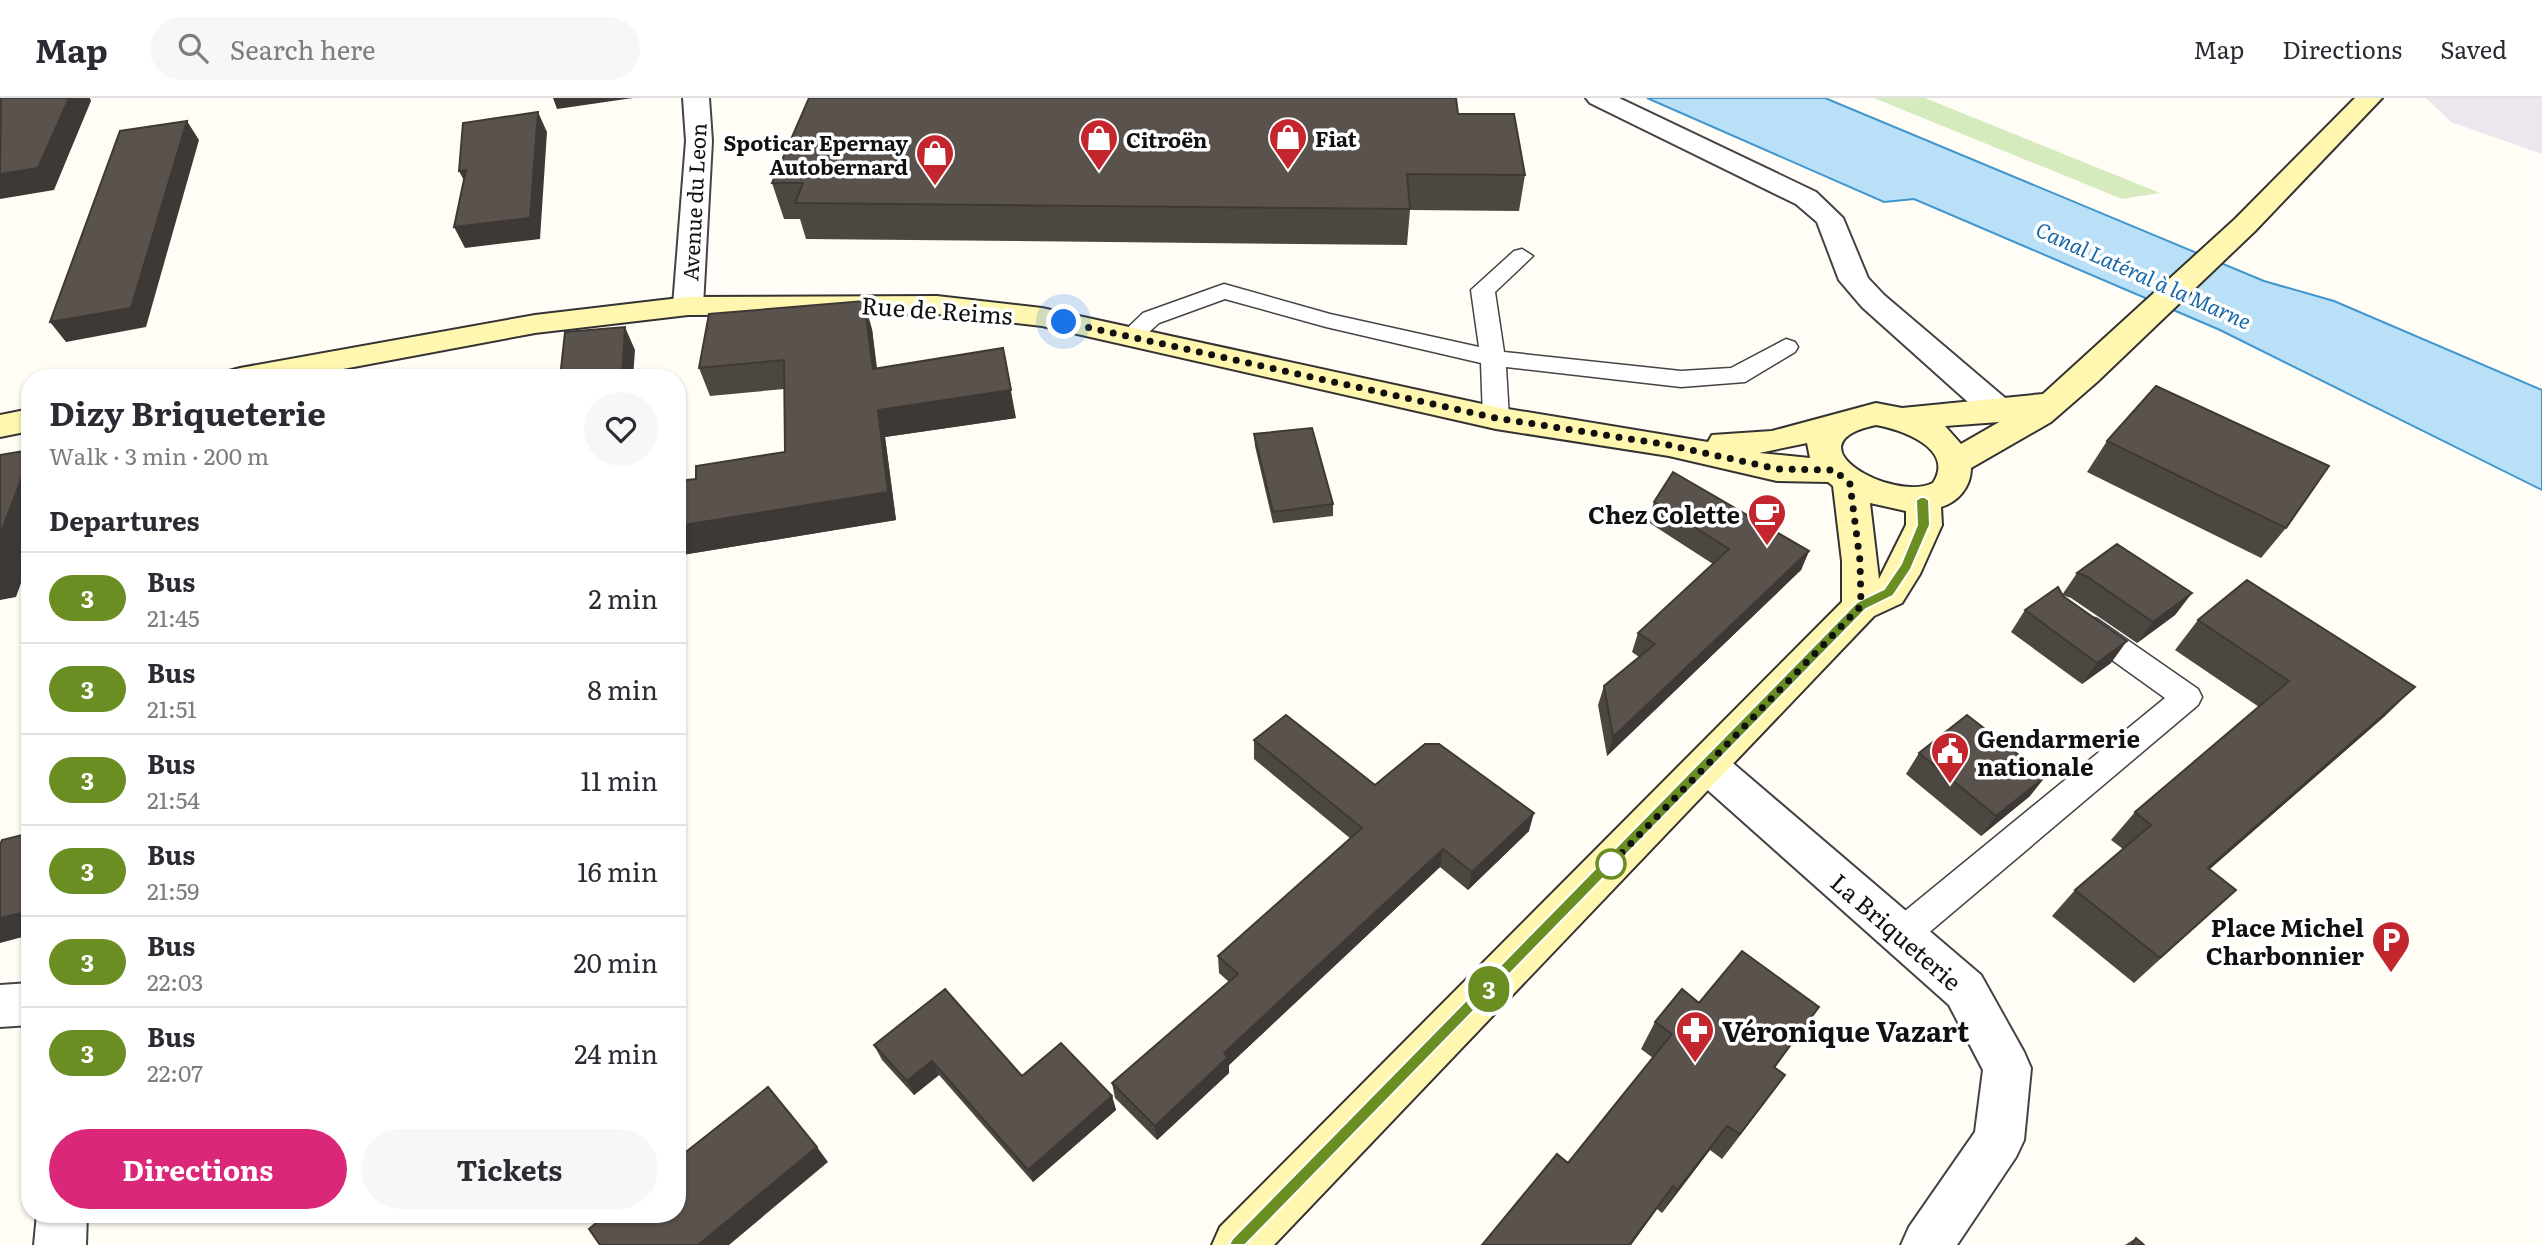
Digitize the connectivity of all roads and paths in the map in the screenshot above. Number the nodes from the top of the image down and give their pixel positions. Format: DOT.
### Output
graph roads {
  1 [pos="696,98"];
  2 [pos="1598,98"];
  3 [pos="2369,98"];
  4 [pos="1522,256"];
  5 [pos="688,306"];
  6 [pos="1130,337"];
  7 [pos="1786,346"];
  8 [pos="1493,358"];
  9 [pos="289,369"];
  10 [pos="2075,384"];
  11 [pos="1999,411"];
  12 [pos="1496,418"];
  13 [pos="1903,419"];
  14 [pos="21,422"];
  15 [pos="1833,425"];
  16 [pos="0,426"];
  17 [pos="1669,445"];
  18 [pos="1955,462"];
  19 [pos="1842,477"];
  20 [pos="1923,500"];
  21 [pos="1861,606"];
  22 [pos="2060,608"];
  23 [pos="1707,765"];
  24 [pos="1901,935"];
  25 [pos="21,1005"];
  26 [pos="0,1006"];
  27 [pos="61,1223"];
  28 [pos="60,1245"];
  29 [pos="1238,1245"];
  30 [pos="1927,1245"];
  1 -- 5 [label="street, Avenue du Leon"];
  2 -- 11 [label="street"];
  3 -- 10 [label="main road"];
  4 -- 8 [label="lane"];
  5 -- 6 [label="main road, Rue de Reims"];
  5 -- 9 [label="main road, Rue de Reims"];
  6 -- 8 [label="lane"];
  6 -- 12 [label="main road, Rue de Reims"];
  7 -- 8 [label="lane"];
  8 -- 12 [label="lane"];
  10 -- 11 [label="main road"];
  10 -- 18 [label="main road"];
  11 -- 13 [label="main road"];
  12 -- 17 [label="main road, Rue de Reims"];
  13 -- 15 [label="main road"];
  13 -- 18 [label="main road"];
  14 -- 16 [label="main road"];
  15 -- 17 [label="main road, Rue de Reims"];
  15 -- 19 [label="main road"];
  17 -- 19 [label="main road, Rue de Reims"];
  18 -- 20 [label="main road"];
  19 -- 20 [label="main road"];
  19 -- 21 [label="main road"];
  20 -- 21 [label="main road"];
  21 -- 23 [label="main road"];
  22 -- 24 [label="lane"];
  23 -- 24 [label="street, La Briqueterie"];
  23 -- 29 [label="main road"];
  24 -- 30 [label="street, La Briqueterie"];
  25 -- 26 [label="street"];
  27 -- 28 [label="street"];
}
